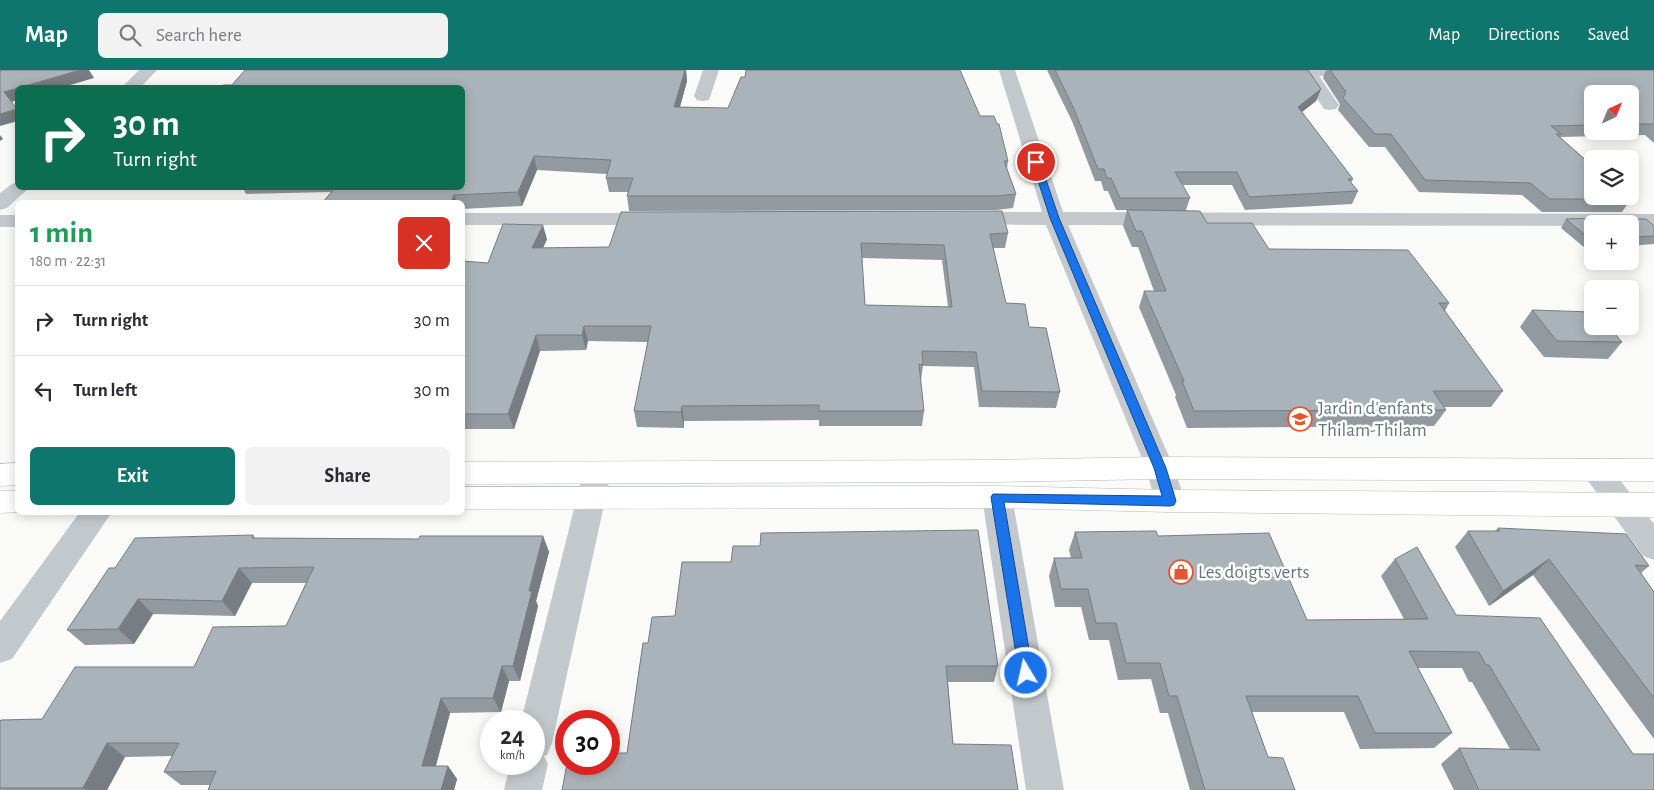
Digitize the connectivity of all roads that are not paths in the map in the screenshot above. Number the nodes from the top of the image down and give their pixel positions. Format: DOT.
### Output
graph roads {
  1 [pos="122,70"];
  2 [pos="149,70"];
  3 [pos="711,70"];
  4 [pos="1006,70"];
  5 [pos="1417,70"];
  6 [pos="1306,71"];
  7 [pos="132,85"];
  8 [pos="703,96"];
  9 [pos="1330,105"];
  10 [pos="17,190"];
  11 [pos="0,204"];
  12 [pos="946,218"];
  13 [pos="1054,218"];
  14 [pos="680,219"];
  15 [pos="465,220"];
  16 [pos="1654,220"];
  17 [pos="0,221"];
  18 [pos="15,221"];
  19 [pos="1160,468"];
  20 [pos="1596,470"];
  21 [pos="1654,470"];
  22 [pos="0,474"];
  23 [pos="15,474"];
  24 [pos="465,474"];
  25 [pos="594,486"];
  26 [pos="997,497"];
  27 [pos="465,498"];
  28 [pos="1170,501"];
  29 [pos="0,502"];
  30 [pos="15,502"];
  31 [pos="1622,505"];
  32 [pos="1654,505"];
  33 [pos="96,515"];
  34 [pos="1654,547"];
  35 [pos="0,648"];
  36 [pos="542,710"];
  37 [pos="526,775"];
  38 [pos="523,790"];
  39 [pos="1045,790"];
  1 -- 7 [label="street"];
  2 -- 7 [label="street"];
  3 -- 8 [label="street"];
  4 -- 13 [label="street"];
  5 -- 6 [label="street"];
  6 -- 9 [label="street"];
  10 -- 11 [label="street"];
  12 -- 13 [label="street"];
  13 -- 16 [label="street"];
  13 -- 19 [label="street"];
  14 -- 15 [label="street"];
  17 -- 18 [label="street"];
  19 -- 20 [label="main road"];
  19 -- 25 [label="main road"];
  19 -- 28 [label="street"];
  20 -- 21 [label="main road"];
  20 -- 31 [label="street"];
  22 -- 23 [label="main road"];
  24 -- 25 [label="main road"];
  25 -- 26 [label="main road"];
  25 -- 27 [label="main road"];
  25 -- 36 [label="street"];
  26 -- 28 [label="main road"];
  26 -- 39 [label="street"];
  28 -- 31 [label="main road"];
  29 -- 30 [label="main road"];
  31 -- 32 [label="main road"];
  31 -- 34 [label="street"];
  33 -- 35 [label="street"];
  37 -- 38 [label="street"];
}
